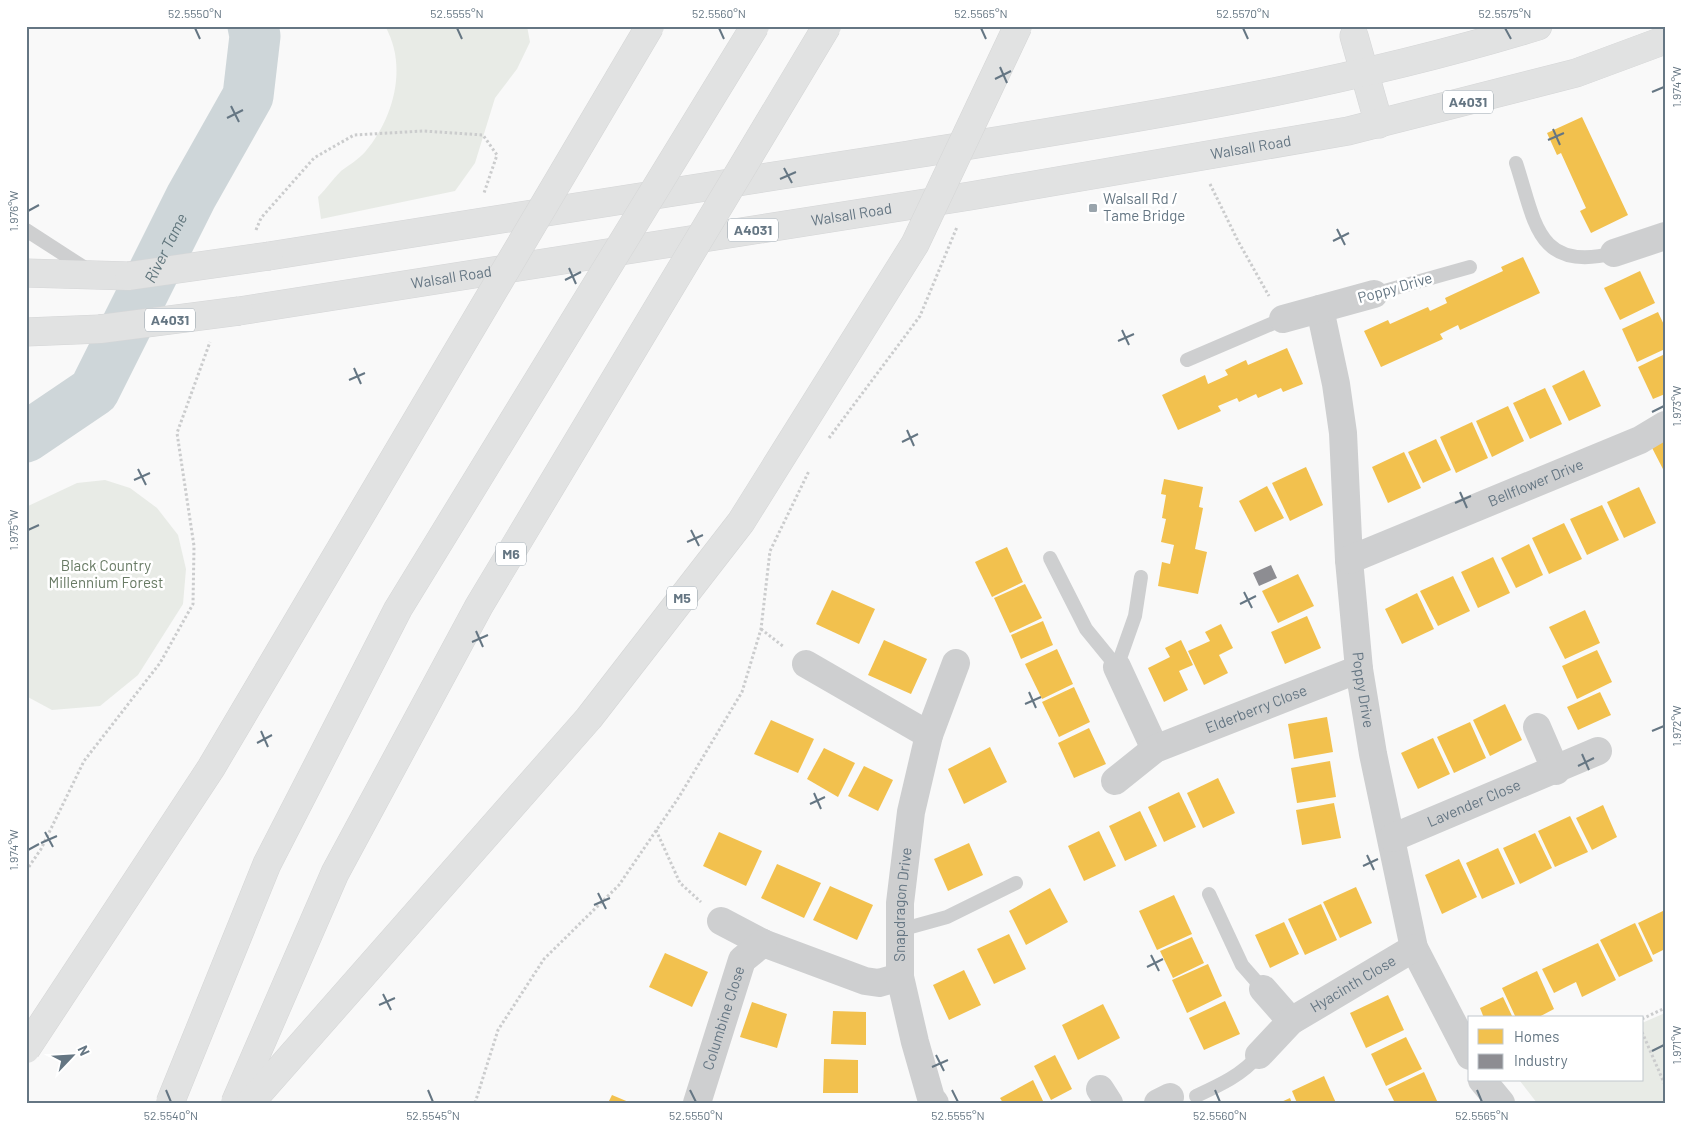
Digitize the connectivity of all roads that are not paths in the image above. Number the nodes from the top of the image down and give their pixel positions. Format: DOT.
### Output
graph roads {
  1 [pos="650,26"];
  2 [pos="754,26"];
  3 [pos="827,26"];
  4 [pos="1018,26"];
  5 [pos="1538,26"];
  6 [pos="1353,31"];
  7 [pos="1665,40"];
  8 [pos="1363,72"];
  9 [pos="1379,124"];
  10 [pos="1516,163"];
  11 [pos="26,230"];
  12 [pos="1665,236"];
  13 [pos="1614,253"];
  14 [pos="1470,267"];
  15 [pos="26,273"];
  16 [pos="97,276"];
  17 [pos="1374,294"];
  18 [pos="1320,309"];
  19 [pos="1283,319"];
  20 [pos="26,332"];
  21 [pos="1187,360"];
  22 [pos="1665,424"];
  23 [pos="1050,558"];
  24 [pos="1349,560"];
  25 [pos="1141,577"];
  26 [pos="956,663"];
  27 [pos="806,664"];
  28 [pos="1117,667"];
  29 [pos="1359,669"];
  30 [pos="1537,728"];
  31 [pos="929,735"];
  32 [pos="1154,749"];
  33 [pos="1598,752"];
  34 [pos="1556,771"];
  35 [pos="1115,780"];
  36 [pos="1392,838"];
  37 [pos="1016,883"];
  38 [pos="1209,894"];
  39 [pos="721,921"];
  40 [pos="900,930"];
  41 [pos="763,943"];
  42 [pos="1414,948"];
  43 [pos="900,977"];
  44 [pos="1263,989"];
  45 [pos="1292,1021"];
  46 [pos="26,1049"];
  47 [pos="1468,1052"];
  48 [pos="1259,1054"];
  49 [pos="1484,1082"];
  50 [pos="1196,1096"];
  51 [pos="170,1103"];
  52 [pos="235,1103"];
  53 [pos="250,1103"];
  54 [pos="697,1103"];
  55 [pos="935,1103"];
  56 [pos="1500,1103"];
  1 -- 46 [label="main road, bridge"];
  2 -- 51 [label="main road, bridge"];
  3 -- 52 [label="main road, M6, bridge"];
  4 -- 53 [label="main road, M5, bridge"];
  5 -- 8 [label="main road"];
  6 -- 8 [label="main road"];
  7 -- 9 [label="main road, Walsall Road / A4031"];
  8 -- 9 [label="main road"];
  8 -- 16 [label="main road, bridge"];
  9 -- 20 [label="main road, Walsall Road / A4031, bridge"];
  10 -- 13 [label="lane"];
  11 -- 16 [label="lane"];
  12 -- 13 [label="street"];
  14 -- 17 [label="lane, Poppy Drive"];
  15 -- 16 [label="main road"];
  17 -- 18 [label="street, Poppy Drive"];
  18 -- 19 [label="street, Poppy Drive"];
  18 -- 24 [label="street, Poppy Drive"];
  19 -- 21 [label="lane"];
  22 -- 24 [label="street, Bellflower Drive"];
  23 -- 28 [label="lane"];
  24 -- 29 [label="street, Poppy Drive"];
  25 -- 28 [label="lane"];
  26 -- 31 [label="street, Snapdragon Drive"];
  27 -- 31 [label="street"];
  28 -- 32 [label="street"];
  29 -- 32 [label="street, Elderberry Close"];
  29 -- 36 [label="street, Poppy Drive"];
  30 -- 34 [label="street"];
  31 -- 40 [label="street, Snapdragon Drive"];
  32 -- 35 [label="street, Elderberry Close"];
  33 -- 34 [label="street, Lavender Close"];
  34 -- 36 [label="street, Lavender Close"];
  36 -- 42 [label="street, Poppy Drive"];
  37 -- 40 [label="lane"];
  38 -- 44 [label="lane"];
  39 -- 41 [label="street"];
  40 -- 43 [label="street, Snapdragon Drive"];
  41 -- 43 [label="street"];
  41 -- 54 [label="street, Columbine Close"];
  42 -- 45 [label="street, Hyacinth Close"];
  42 -- 47 [label="street, Poppy Drive"];
  43 -- 55 [label="street, Snapdragon Drive"];
  44 -- 45 [label="street"];
  45 -- 48 [label="street, Hyacinth Close"];
  48 -- 50 [label="lane"];
  49 -- 56 [label="street"];
}
